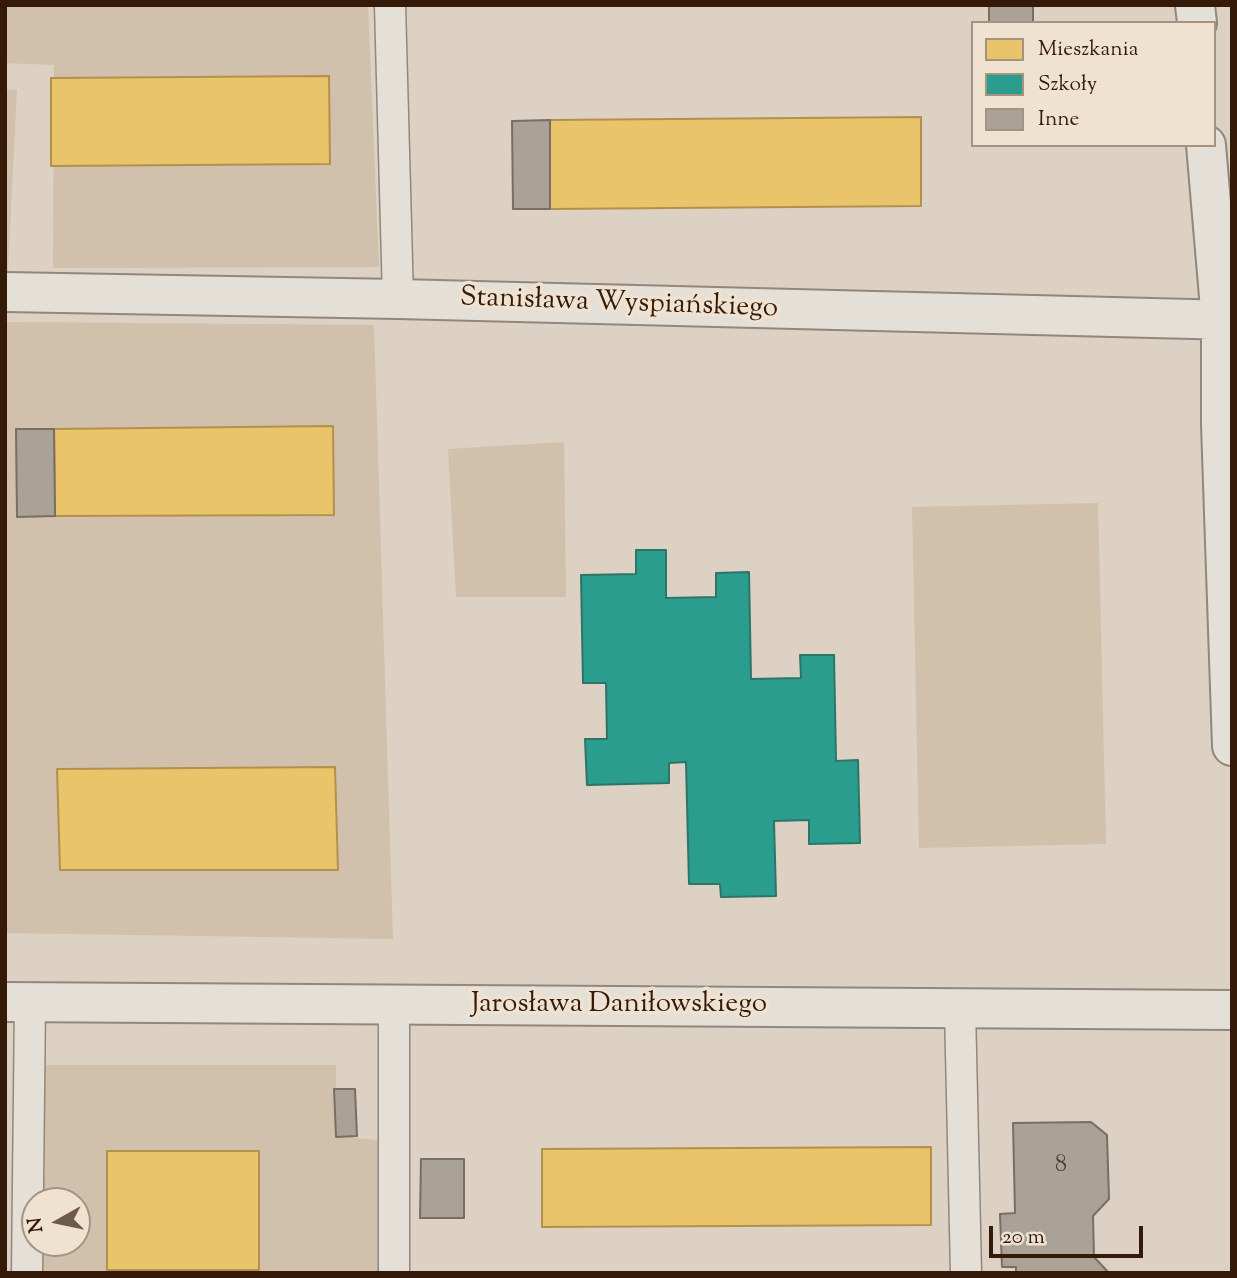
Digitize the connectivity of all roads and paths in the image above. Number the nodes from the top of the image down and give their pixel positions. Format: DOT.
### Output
graph roads {
  1 [pos="390,5"];
  2 [pos="1206,147"];
  3 [pos="5,292"];
  4 [pos="398,299"];
  5 [pos="1227,320"];
  6 [pos="1232,746"];
  7 [pos="18,1002"];
  8 [pos="394,1004"];
  9 [pos="960,1009"];
  10 [pos="1232,1010"];
  11 [pos="27,1273"];
  12 [pos="394,1273"];
  13 [pos="966,1273"];
  1 -- 4 [label="lane"];
  2 -- 5 [label="street"];
  3 -- 4 [label="street, Stanisława Wyspiańskiego"];
  4 -- 5 [label="street, Stanisława Wyspiańskiego"];
  5 -- 6 [label="street"];
  7 -- 8 [label="street, Jarosława Daniłowskiego"];
  7 -- 11 [label="lane"];
  8 -- 9 [label="street, Jarosława Daniłowskiego"];
  8 -- 12 [label="lane"];
  9 -- 10 [label="street, Jarosława Daniłowskiego"];
  9 -- 13 [label="lane"];
}
